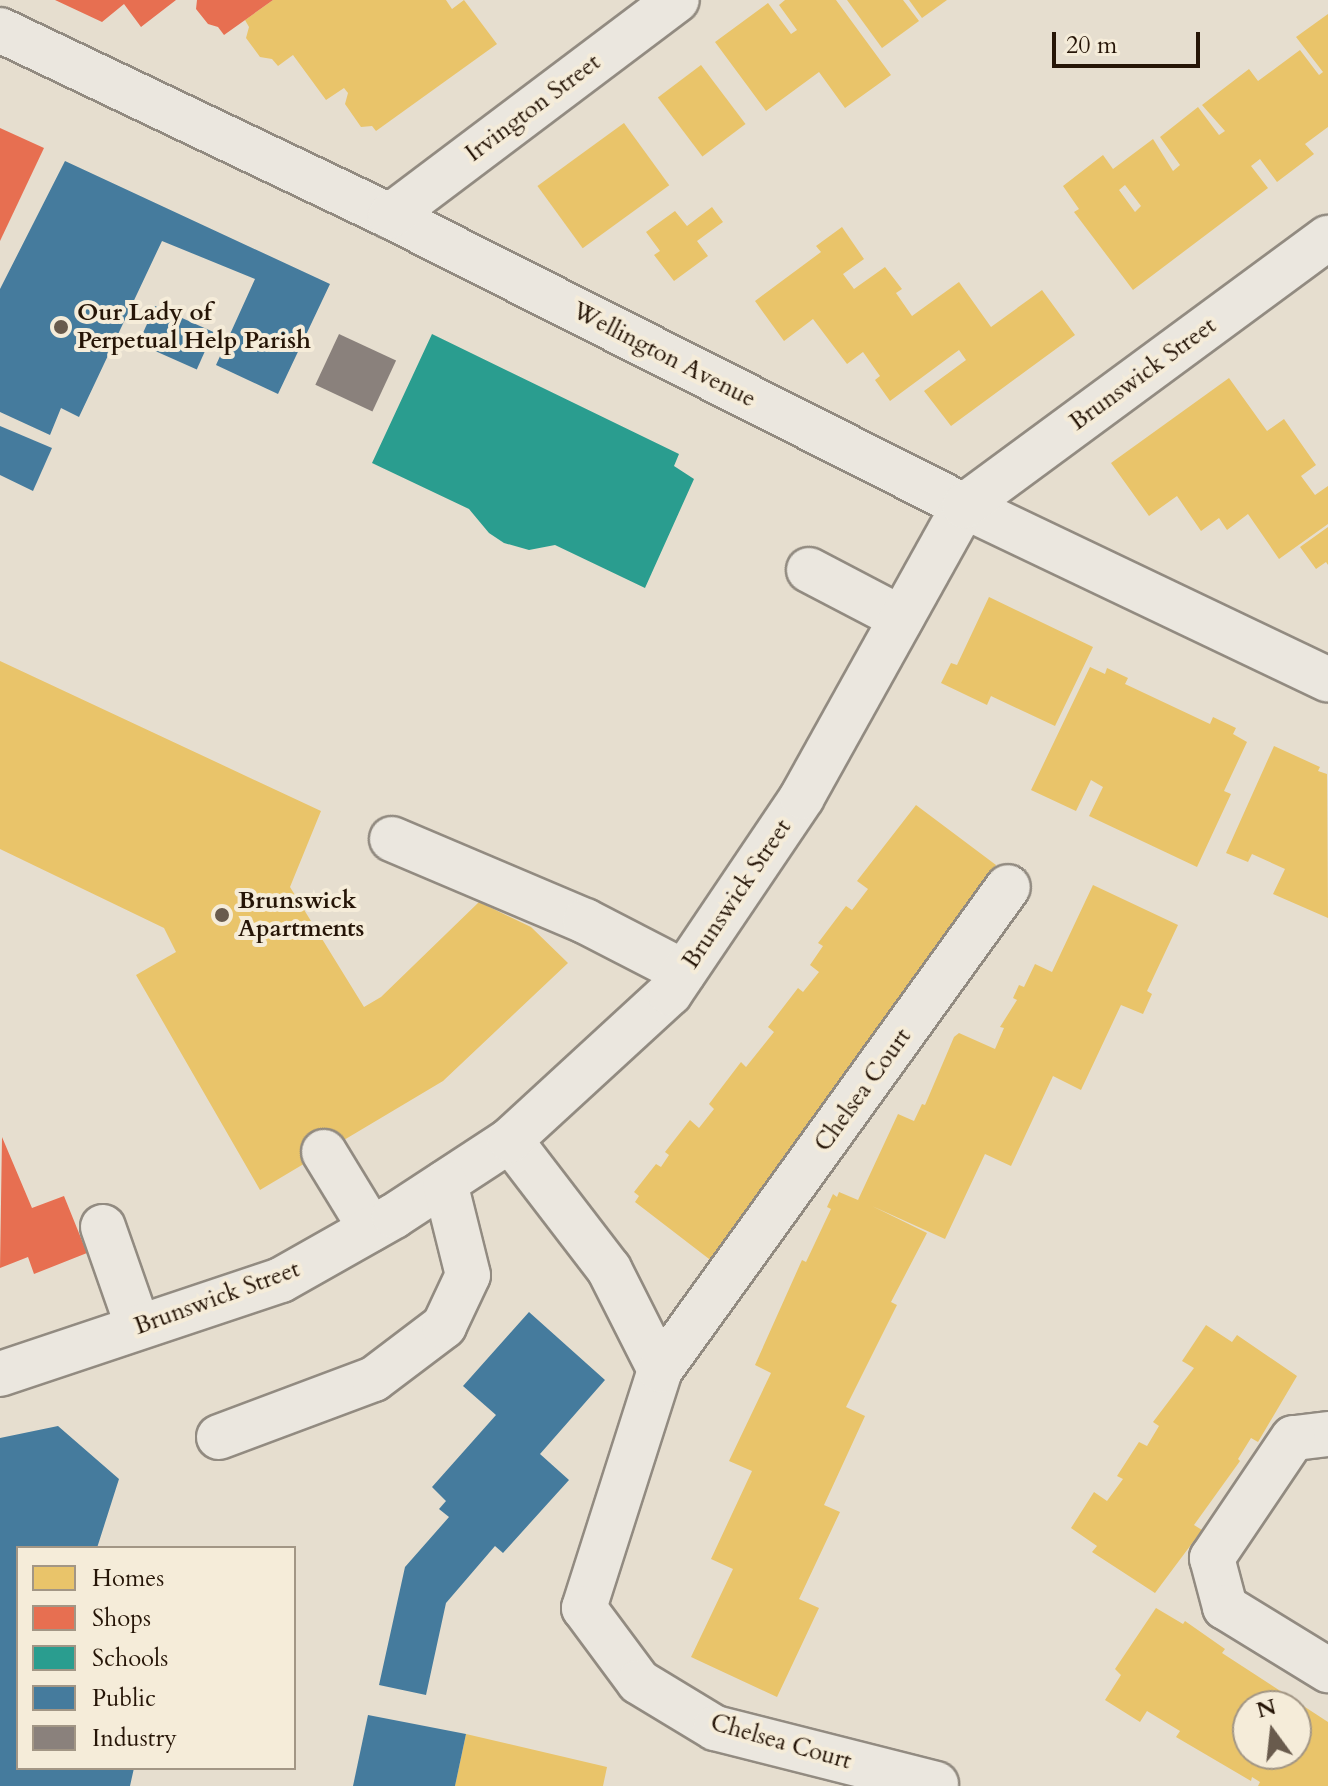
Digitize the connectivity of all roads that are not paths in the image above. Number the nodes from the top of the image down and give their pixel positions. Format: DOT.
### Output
graph roads {
  1 [pos="677,0"];
  2 [pos="0,30"];
  3 [pos="390,216"];
  4 [pos="1328,238"];
  5 [pos="964,506"];
  6 [pos="809,570"];
  7 [pos="901,618"];
  8 [pos="1328,680"];
  9 [pos="392,839"];
  10 [pos="1008,887"];
  11 [pos="684,972"];
  12 [pos="510,1140"];
  13 [pos="324,1152"];
  14 [pos="445,1183"];
  15 [pos="103,1227"];
  16 [pos="371,1229"];
  17 [pos="138,1327"];
  18 [pos="660,1370"];
  19 [pos="0,1374"];
  20 [pos="1328,1434"];
  21 [pos="219,1437"];
  22 [pos="1328,1670"];
  23 [pos="936,1784"];
  1 -- 3 [label="street, Irvington Street"];
  2 -- 3 [label="street, Wellington Avenue"];
  3 -- 5 [label="street, Wellington Avenue"];
  4 -- 5 [label="street, Brunswick Street"];
  5 -- 7 [label="street, Brunswick Street"];
  5 -- 8 [label="street, Wellington Avenue"];
  6 -- 7 [label="street"];
  7 -- 11 [label="street, Brunswick Street"];
  9 -- 11 [label="street"];
  10 -- 18 [label="street, Chelsea Court"];
  11 -- 12 [label="street, Brunswick Street"];
  12 -- 14 [label="street, Brunswick Street"];
  12 -- 18 [label="street"];
  13 -- 16 [label="street"];
  14 -- 16 [label="street, Brunswick Street"];
  14 -- 21 [label="street"];
  15 -- 17 [label="street"];
  16 -- 17 [label="street, Brunswick Street"];
  17 -- 19 [label="street, Brunswick Street"];
  18 -- 23 [label="street, Chelsea Court"];
  20 -- 22 [label="street"];
}
